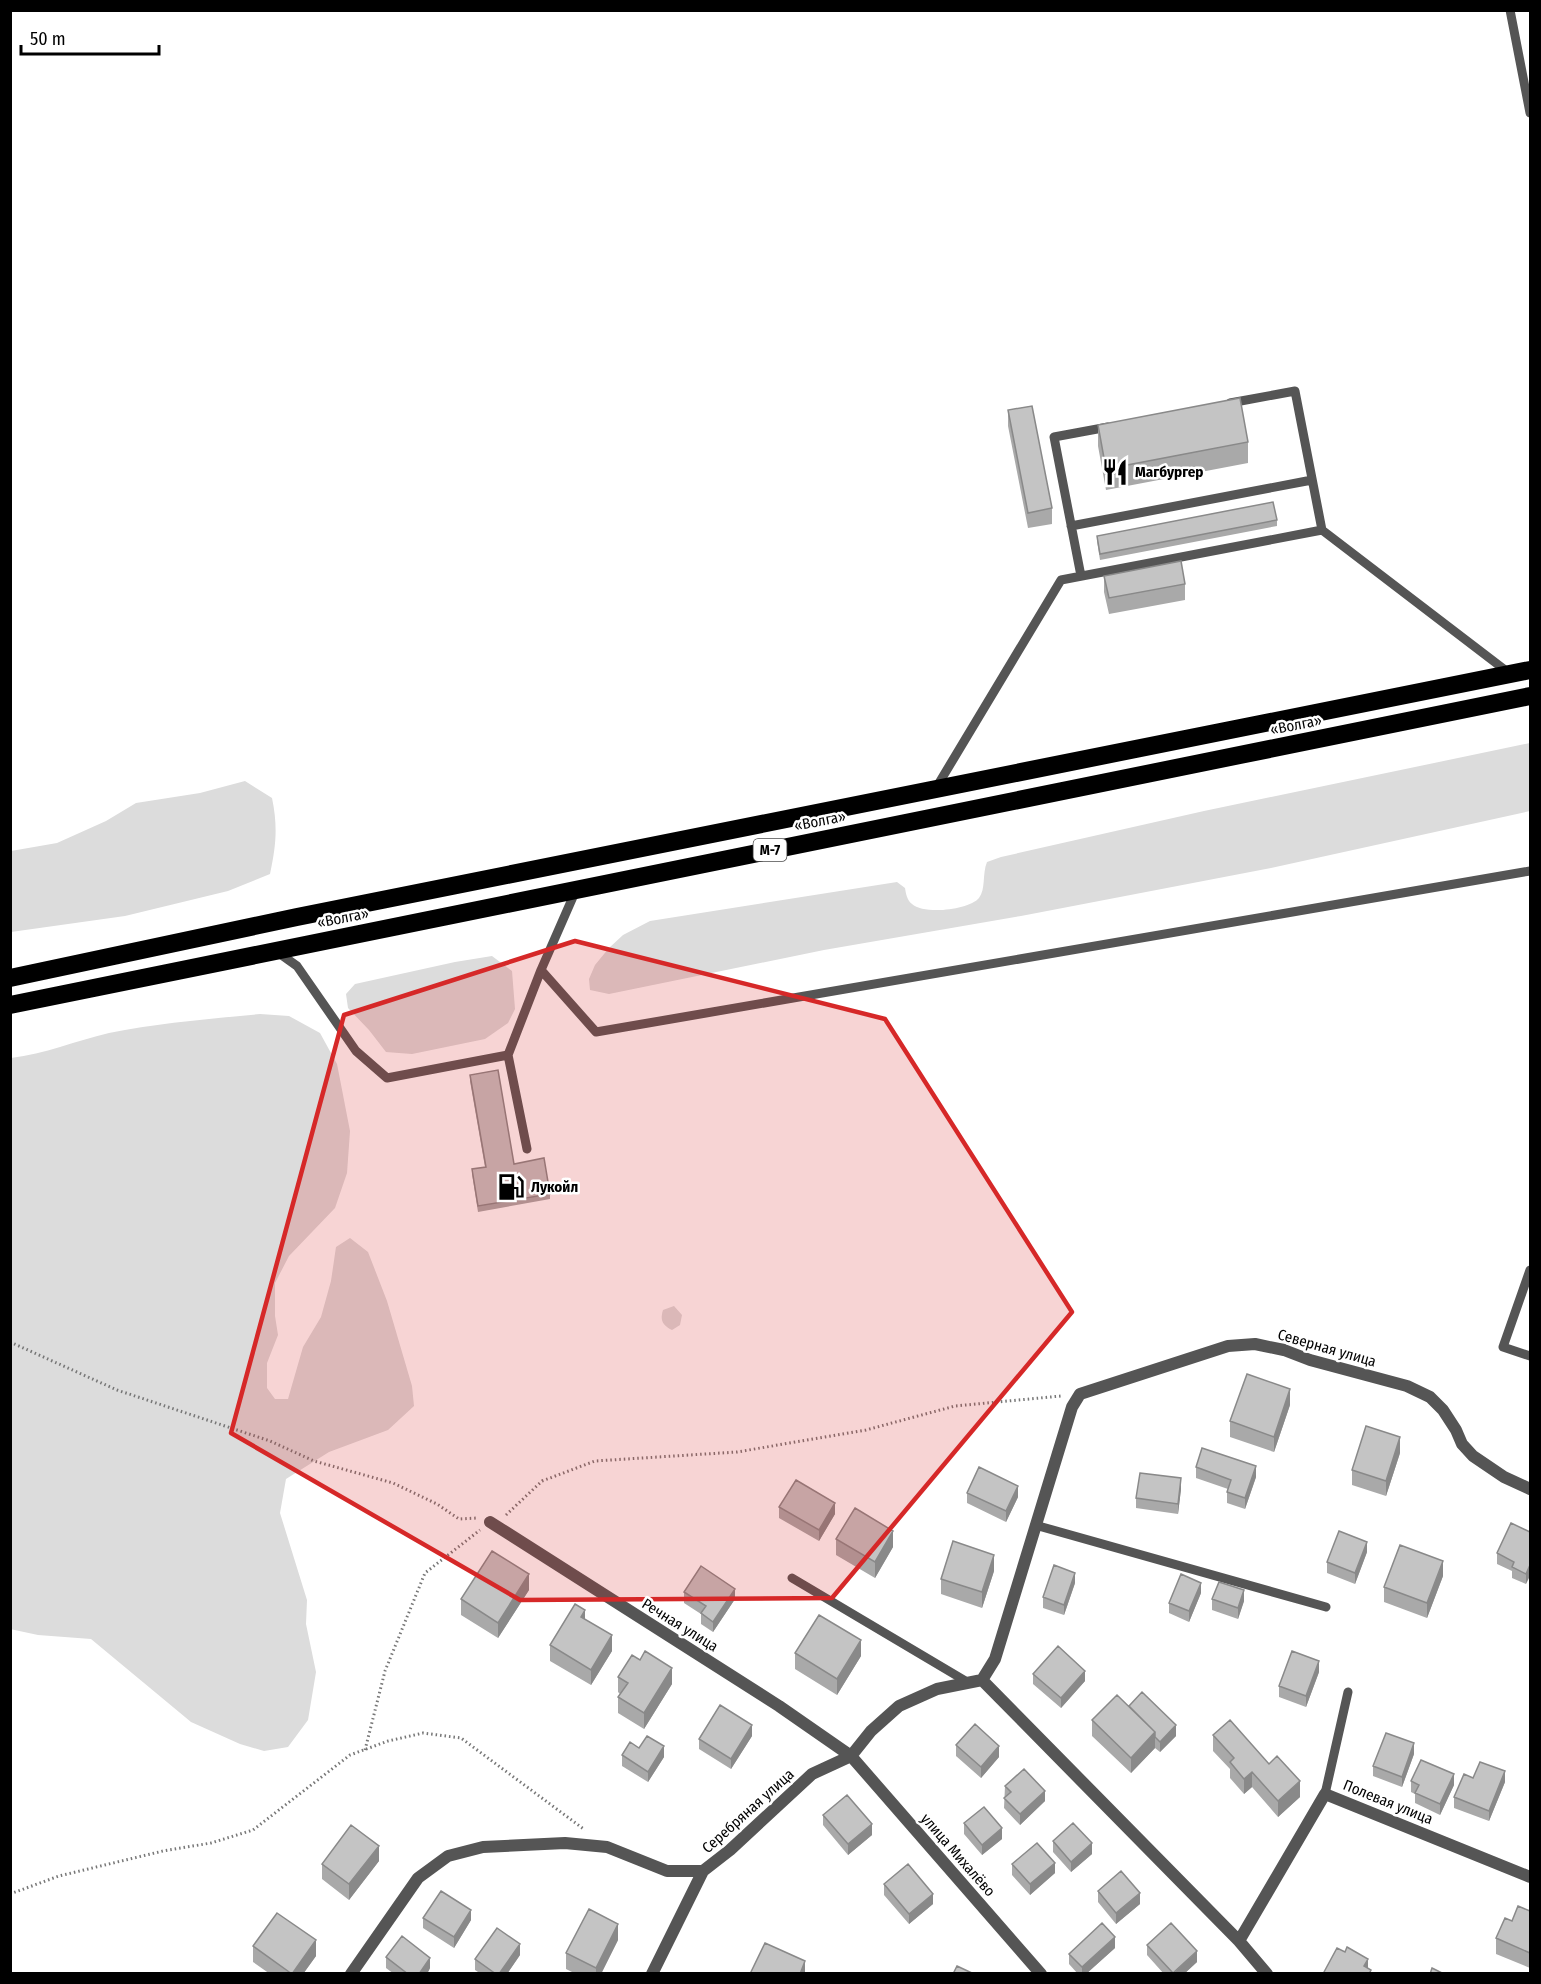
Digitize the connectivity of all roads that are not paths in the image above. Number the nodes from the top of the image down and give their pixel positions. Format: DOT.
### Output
graph roads {
  1 [pos="1510,10"];
  2 [pos="1530,113"];
  3 [pos="1215,406"];
  4 [pos="1123,424"];
  5 [pos="1312,480"];
  6 [pos="1071,526"];
  7 [pos="1322,530"];
  8 [pos="1081,576"];
  9 [pos="1530,670"];
  10 [pos="1511,674"];
  11 [pos="1530,696"];
  12 [pos="936,788"];
  13 [pos="1530,871"];
  14 [pos="576,889"];
  15 [pos="274,950"];
  16 [pos="541,970"];
  17 [pos="10,978"];
  18 [pos="10,1005"];
  19 [pos="508,1055"];
  20 [pos="527,1149"];
  21 [pos="1530,1270"];
  22 [pos="1530,1356"];
  23 [pos="1530,1489"];
  24 [pos="490,1522"];
  25 [pos="1035,1525"];
  26 [pos="792,1578"];
  27 [pos="1326,1606"];
  28 [pos="982,1680"];
  29 [pos="969,1683"];
  30 [pos="1348,1692"];
  31 [pos="851,1756"];
  32 [pos="1326,1794"];
  33 [pos="703,1871"];
  34 [pos="1530,1877"];
  35 [pos="1239,1941"];
  36 [pos="351,1974"];
  37 [pos="652,1974"];
  38 [pos="1041,1974"];
  39 [pos="1267,1974"];
  1 -- 2 [label="lane"];
  3 -- 5 [label="lane"];
  4 -- 6 [label="lane"];
  5 -- 6 [label="lane"];
  5 -- 7 [label="lane"];
  6 -- 8 [label="lane"];
  7 -- 8 [label="lane"];
  7 -- 10 [label="lane"];
  8 -- 12 [label="lane"];
  9 -- 10 [label="highway, «Волга» / М-7"];
  10 -- 12 [label="highway, «Волга» / М-7"];
  11 -- 14 [label="highway, «Волга» / М-7"];
  12 -- 17 [label="highway, «Волга» / М-7"];
  13 -- 16 [label="lane"];
  14 -- 15 [label="highway, «Волга» / М-7"];
  14 -- 16 [label="lane"];
  15 -- 18 [label="highway, «Волга» / М-7"];
  15 -- 19 [label="lane"];
  16 -- 19 [label="lane"];
  19 -- 20 [label="lane"];
  21 -- 22 [label="lane"];
  23 -- 25 [label="street, Северная улица"];
  24 -- 31 [label="street, Речная улица"];
  25 -- 27 [label="lane"];
  25 -- 28 [label="street"];
  26 -- 29 [label="lane"];
  28 -- 29 [label="street"];
  28 -- 35 [label="street"];
  29 -- 31 [label="street"];
  30 -- 32 [label="lane"];
  31 -- 33 [label="street, Серебряная улица"];
  31 -- 38 [label="street, улица Михалёво"];
  32 -- 34 [label="street, Полевая улица"];
  32 -- 35 [label="street, Полевая улица"];
  33 -- 36 [label="street"];
  33 -- 37 [label="street, Серебряная улица"];
  35 -- 39 [label="street"];
}
